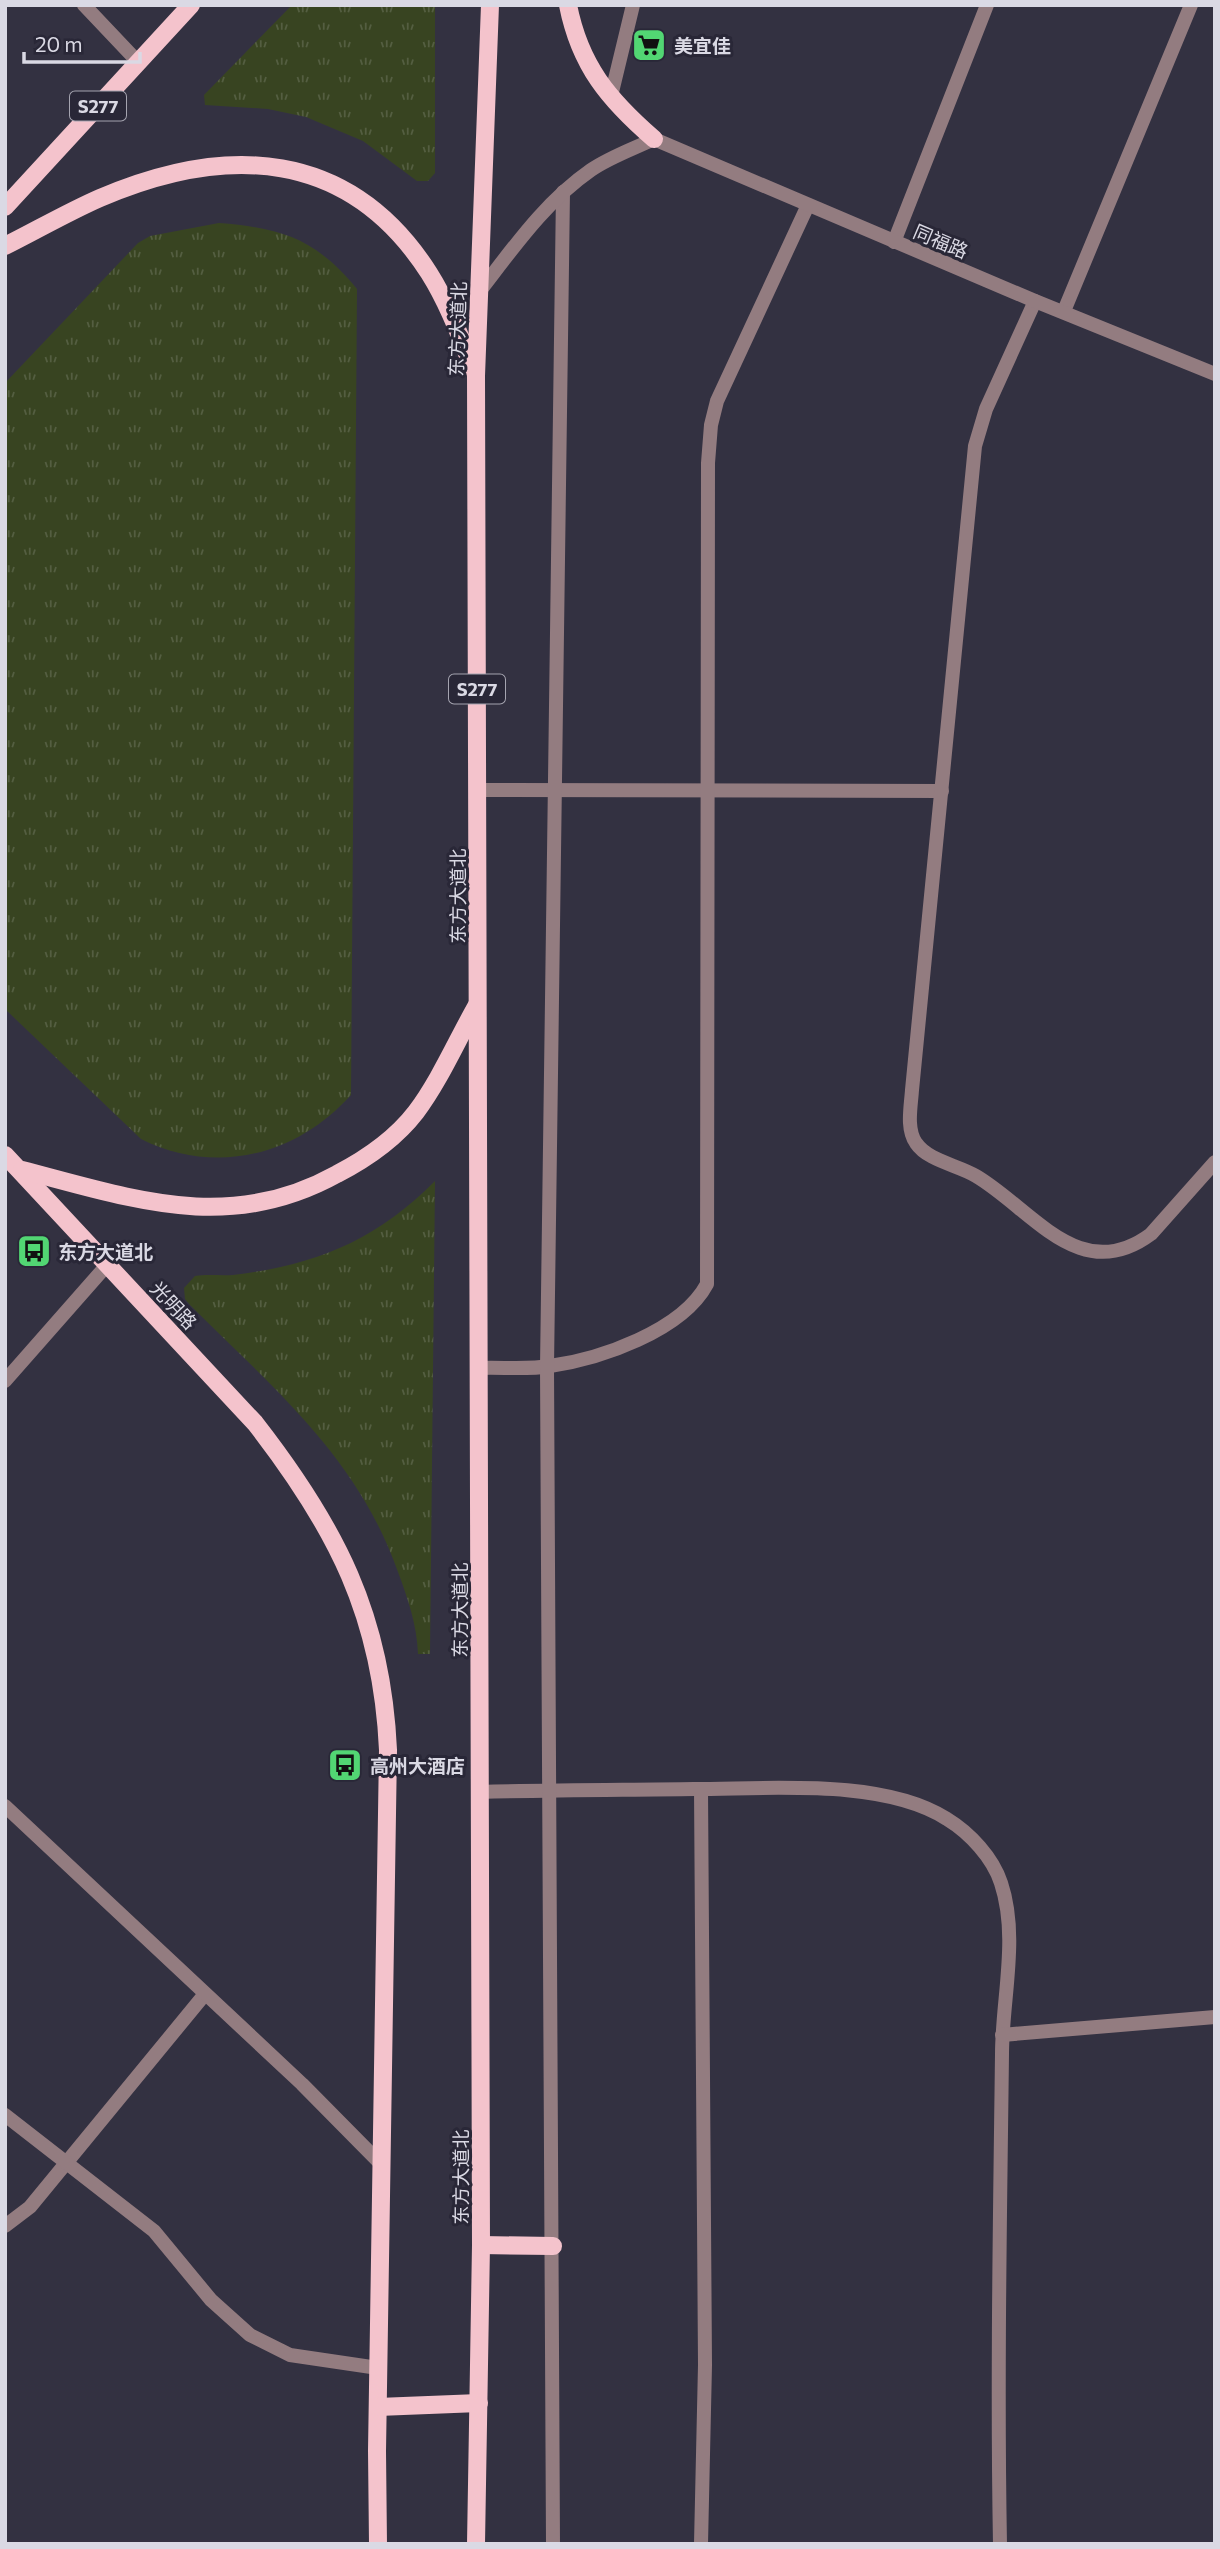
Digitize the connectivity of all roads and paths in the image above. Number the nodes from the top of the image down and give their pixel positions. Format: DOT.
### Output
graph roads {
  1 [pos="84,5"];
  2 [pos="191,5"];
  3 [pos="490,5"];
  4 [pos="568,5"];
  5 [pos="633,5"];
  6 [pos="987,5"];
  7 [pos="1191,5"];
  8 [pos="138,62"];
  9 [pos="611,96"];
  10 [pos="654,139"];
  11 [pos="563,191"];
  12 [pos="808,205"];
  13 [pos="5,207"];
  14 [pos="894,242"];
  15 [pos="5,246"];
  16 [pos="479,292"];
  17 [pos="1035,301"];
  18 [pos="1064,311"];
  19 [pos="1215,374"];
  20 [pos="476,376"];
  21 [pos="553,789"];
  22 [pos="478,790"];
  23 [pos="707,791"];
  24 [pos="942,792"];
  25 [pos="479,1002"];
  26 [pos="5,1154"];
  27 [pos="1215,1162"];
  28 [pos="22,1170"];
  29 [pos="107,1265"];
  30 [pos="547,1367"];
  31 [pos="480,1368"];
  32 [pos="5,1381"];
  33 [pos="701,1789"];
  34 [pos="548,1790"];
  35 [pos="480,1792"];
  36 [pos="5,1806"];
  37 [pos="205,1994"];
  38 [pos="1215,2017"];
  39 [pos="1002,2035"];
  40 [pos="5,2115"];
  41 [pos="68,2164"];
  42 [pos="383,2166"];
  43 [pos="5,2226"];
  44 [pos="481,2245"];
  45 [pos="553,2246"];
  46 [pos="378,2368"];
  47 [pos="479,2403"];
  48 [pos="378,2407"];
  49 [pos="378,2544"];
  50 [pos="476,2544"];
  51 [pos="553,2544"];
  52 [pos="701,2544"];
  53 [pos="1000,2544"];
  1 -- 8 [label="street"];
  2 -- 8 [label="main road, S277"];
  3 -- 16 [label="main road, 东方大道北 / S277"];
  4 -- 9 [label="main road"];
  5 -- 9 [label="street"];
  6 -- 14 [label="street"];
  7 -- 18 [label="street"];
  8 -- 13 [label="main road, S277"];
  9 -- 10 [label="main road"];
  10 -- 11 [label="street"];
  10 -- 12 [label="street, 同福路"];
  11 -- 16 [label="street"];
  11 -- 21 [label="street"];
  12 -- 14 [label="street, 同福路"];
  12 -- 23 [label="street"];
  14 -- 17 [label="street, 同福路"];
  15 -- 20 [label="main road, S277"];
  16 -- 20 [label="main road, 东方大道北 / S277"];
  17 -- 18 [label="street, 同福路"];
  17 -- 24 [label="street"];
  18 -- 19 [label="street, 同福路"];
  20 -- 22 [label="main road, 东方大道北 / S277"];
  21 -- 22 [label="street"];
  21 -- 23 [label="street"];
  21 -- 30 [label="street"];
  22 -- 25 [label="main road, 东方大道北 / S277"];
  23 -- 24 [label="street"];
  23 -- 30 [label="street"];
  24 -- 27 [label="street"];
  25 -- 28 [label="main road"];
  25 -- 31 [label="main road, 东方大道北"];
  26 -- 28 [label="main road, 光明路"];
  28 -- 29 [label="main road, 光明路"];
  29 -- 32 [label="street"];
  29 -- 42 [label="main road, 光明路"];
  30 -- 31 [label="street"];
  30 -- 34 [label="street"];
  31 -- 35 [label="main road, 东方大道北"];
  33 -- 34 [label="street"];
  33 -- 39 [label="street"];
  33 -- 52 [label="street"];
  34 -- 35 [label="street"];
  34 -- 45 [label="street"];
  35 -- 44 [label="main road, 东方大道北"];
  36 -- 37 [label="street"];
  37 -- 41 [label="street"];
  37 -- 42 [label="street"];
  38 -- 39 [label="street"];
  39 -- 53 [label="street"];
  40 -- 41 [label="street"];
  41 -- 43 [label="street"];
  41 -- 46 [label="street"];
  42 -- 46 [label="main road"];
  44 -- 45 [label="main road"];
  44 -- 47 [label="main road, 东方大道北"];
  45 -- 51 [label="street"];
  46 -- 48 [label="main road"];
  47 -- 48 [label="main road"];
  47 -- 50 [label="main road, 东方大道北"];
  48 -- 49 [label="main road"];
}
